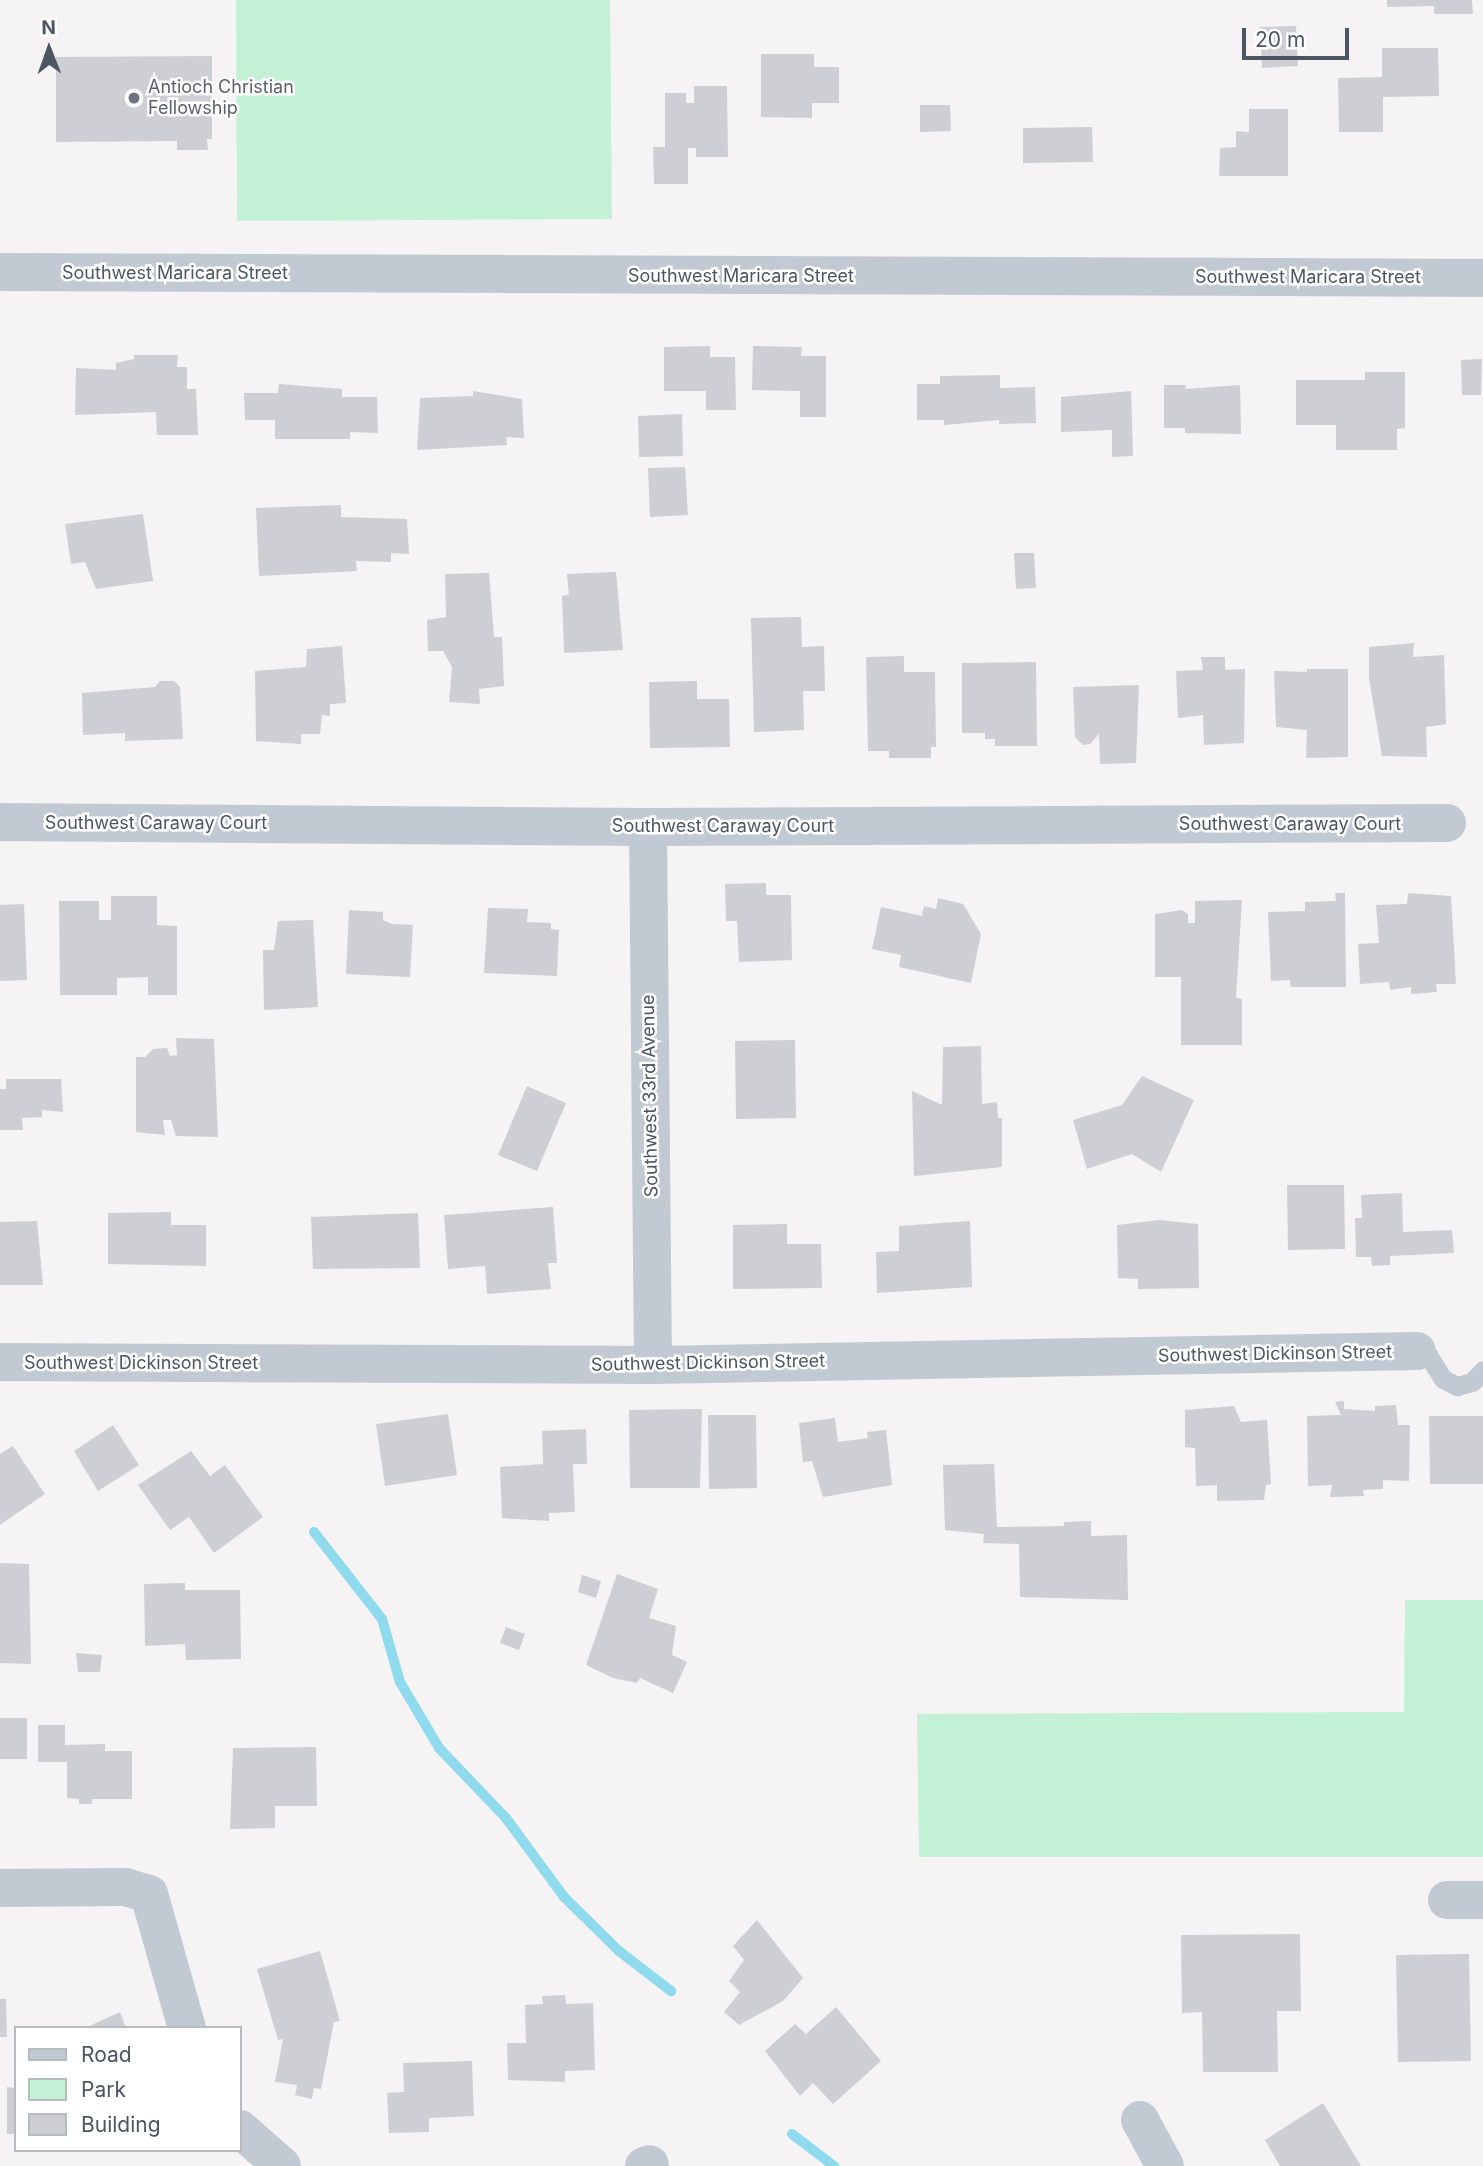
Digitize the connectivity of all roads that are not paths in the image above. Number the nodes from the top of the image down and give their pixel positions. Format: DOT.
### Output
graph roads {
  1 [pos="0,272"];
  2 [pos="1483,278"];
  3 [pos="0,822"];
  4 [pos="1447,823"];
  5 [pos="648,827"];
  6 [pos="1417,1351"];
  7 [pos="0,1362"];
  8 [pos="653,1365"];
  9 [pos="1483,1370"];
  10 [pos="0,1888"];
  11 [pos="186,2026"];
  12 [pos="1140,2120"];
  13 [pos="242,2131"];
  14 [pos="282,2166"];
  15 [pos="1165,2166"];
  1 -- 2 [label="street, Southwest Maricara Street"];
  3 -- 5 [label="street, Southwest Caraway Court"];
  4 -- 5 [label="street, Southwest Caraway Court"];
  5 -- 8 [label="street, Southwest 33rd Avenue"];
  6 -- 8 [label="street, Southwest Dickinson Street"];
  6 -- 9 [label="lane"];
  7 -- 8 [label="street, Southwest Dickinson Street"];
  10 -- 11 [label="street"];
  12 -- 15 [label="street"];
  13 -- 14 [label="street"];
}
